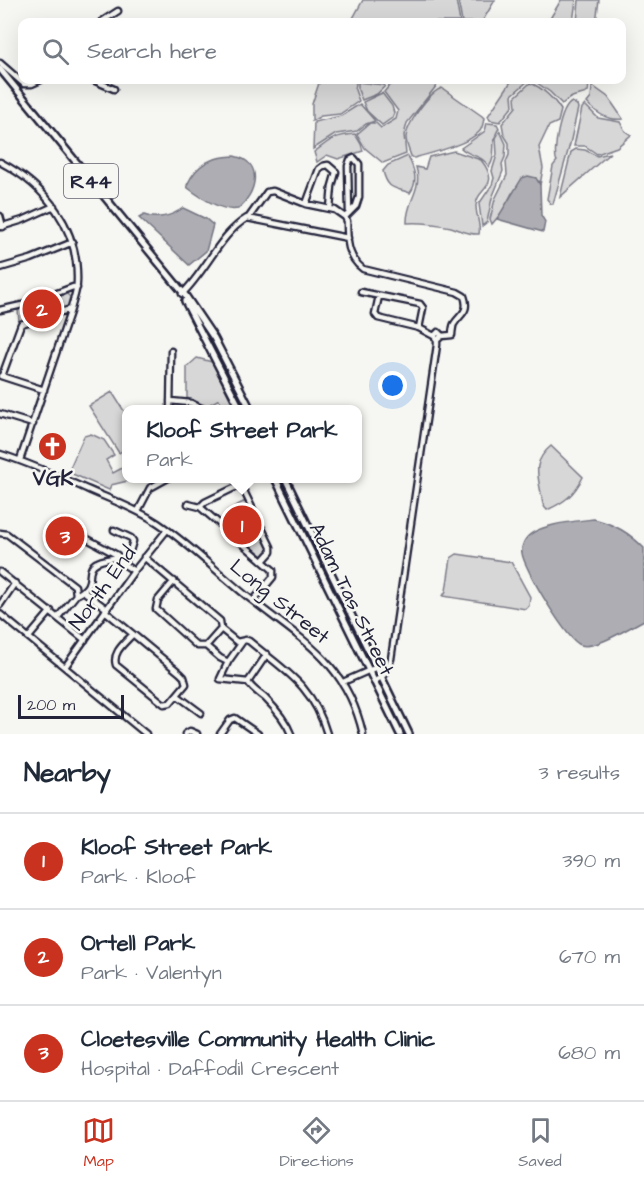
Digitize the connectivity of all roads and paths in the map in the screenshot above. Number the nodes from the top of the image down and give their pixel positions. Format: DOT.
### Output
graph roads {
  1 [pos="118,11"];
  2 [pos="107,18"];
  3 [pos="0,63"];
  4 [pos="0,69"];
  5 [pos="18,80"];
  6 [pos="102,84"];
  7 [pos="114,89"];
  8 [pos="0,162"];
  9 [pos="306,204"];
  10 [pos="54,206"];
  11 [pos="330,209"];
  12 [pos="347,215"];
  13 [pos="0,216"];
  14 [pos="249,217"];
  15 [pos="1,227"];
  16 [pos="348,238"];
  17 [pos="73,242"];
  18 [pos="0,268"];
  19 [pos="77,288"];
  20 [pos="361,292"];
  21 [pos="182,294"];
  22 [pos="380,296"];
  23 [pos="71,309"];
  24 [pos="0,310"];
  25 [pos="419,328"];
  26 [pos="438,337"];
  27 [pos="171,351"];
  28 [pos="1,376"];
  29 [pos="44,390"];
  30 [pos="170,401"];
  31 [pos="170,405"];
  32 [pos="195,405"];
  33 [pos="238,405"];
  34 [pos="248,405"];
  35 [pos="0,414"];
  36 [pos="33,424"];
  37 [pos="0,454"];
  38 [pos="21,460"];
  39 [pos="159,483"];
  40 [pos="277,483"];
  41 [pos="287,483"];
  42 [pos="188,504"];
  43 [pos="200,507"];
  44 [pos="138,511"];
  45 [pos="114,530"];
  46 [pos="167,530"];
  47 [pos="0,533"];
  48 [pos="82,536"];
  49 [pos="130,551"];
  50 [pos="116,556"];
  51 [pos="144,557"];
  52 [pos="263,561"];
  53 [pos="123,563"];
  54 [pos="134,571"];
  55 [pos="0,572"];
  56 [pos="174,580"];
  57 [pos="15,583"];
  58 [pos="83,591"];
  59 [pos="76,595"];
  60 [pos="253,601"];
  61 [pos="0,605"];
  62 [pos="106,610"];
  63 [pos="51,611"];
  64 [pos="0,614"];
  65 [pos="58,617"];
  66 [pos="221,629"];
  67 [pos="133,634"];
  68 [pos="28,637"];
  69 [pos="85,640"];
  70 [pos="243,641"];
  71 [pos="206,646"];
  72 [pos="267,654"];
  73 [pos="228,662"];
  74 [pos="65,667"];
  75 [pos="377,667"];
  76 [pos="368,670"];
  77 [pos="382,678"];
  78 [pos="248,682"];
  79 [pos="343,682"];
  80 [pos="374,682"];
  81 [pos="178,696"];
  82 [pos="201,713"];
  83 [pos="146,734"];
  84 [pos="185,734"];
  85 [pos="197,734"];
  86 [pos="220,734"];
  87 [pos="258,734"];
  88 [pos="291,734"];
  89 [pos="327,734"];
  90 [pos="363,734"];
  91 [pos="400,734"];
  92 [pos="409,734"];
  1 -- 2 [label="street"];
  3 -- 5 [label="street"];
  4 -- 21 [label="main road, R44"];
  6 -- 7 [label="street"];
  8 -- 10 [label="street"];
  9 -- 11 [label="street"];
  9 -- 11 [label="street"];
  9 -- 14 [label="street"];
  10 -- 15 [label="street"];
  10 -- 17 [label="street"];
  11 -- 12 [label="street"];
  12 -- 12 [label="street"];
  12 -- 16 [label="street"];
  13 -- 15 [label="street"];
  14 -- 16 [label="street"];
  14 -- 21 [label="street"];
  16 -- 26 [label="street"];
  17 -- 18 [label="street"];
  17 -- 19 [label="street"];
  19 -- 23 [label="street"];
  19 -- 24 [label="street"];
  20 -- 22 [label="street"];
  21 -- 33 [label="main road, R44"];
  21 -- 34 [label="main road, R44"];
  22 -- 25 [label="street"];
  22 -- 25 [label="street"];
  23 -- 28 [label="street"];
  23 -- 29 [label="street"];
  25 -- 26 [label="street"];
  26 -- 77 [label="street"];
  27 -- 30 [label="street"];
  28 -- 29 [label="street"];
  29 -- 36 [label="street"];
  30 -- 31 [label="street"];
  30 -- 32 [label="street"];
  35 -- 36 [label="street"];
  36 -- 38 [label="street"];
  37 -- 38 [label="street, Long Street"];
  38 -- 44 [label="street, Long Street"];
  39 -- 44 [label="street"];
  40 -- 76 [label="main road, Adam Tas Street"];
  41 -- 75 [label="main road, Adam Tas Street"];
  42 -- 43 [label="street"];
  43 -- 52 [label="street"];
  43 -- 52 [label="street"];
  44 -- 46 [label="street, Long Street"];
  45 -- 49 [label="street"];
  46 -- 51 [label="street, North End"];
  46 -- 60 [label="street, Long Street"];
  47 -- 59 [label="street"];
  48 -- 50 [label="street"];
  49 -- 50 [label="street"];
  49 -- 53 [label="street"];
  50 -- 53 [label="street"];
  50 -- 58 [label="street"];
  51 -- 54 [label="street, North End"];
  51 -- 56 [label="street"];
  52 -- 60 [label="street"];
  53 -- 54 [label="street"];
  54 -- 62 [label="street, North End"];
  55 -- 57 [label="street"];
  56 -- 66 [label="street"];
  56 -- 71 [label="street"];
  57 -- 61 [label="street"];
  57 -- 63 [label="street"];
  58 -- 59 [label="street"];
  58 -- 62 [label="street"];
  59 -- 65 [label="street"];
  60 -- 79 [label="street, Long Street"];
  62 -- 67 [label="street"];
  62 -- 69 [label="street, North End"];
  63 -- 65 [label="street"];
  63 -- 68 [label="street"];
  64 -- 68 [label="street"];
  65 -- 69 [label="street"];
  66 -- 70 [label="street"];
  66 -- 71 [label="street"];
  67 -- 81 [label="street"];
  67 -- 81 [label="street"];
  68 -- 74 [label="street"];
  69 -- 74 [label="street, North End"];
  70 -- 72 [label="street"];
  70 -- 73 [label="street"];
  71 -- 73 [label="street"];
  72 -- 78 [label="street"];
  72 -- 89 [label="street"];
  73 -- 78 [label="street"];
  74 -- 83 [label="street"];
  75 -- 76 [label="street"];
  75 -- 77 [label="main road, Adam Tas Street"];
  76 -- 79 [label="street"];
  76 -- 80 [label="main road, Adam Tas Street"];
  77 -- 80 [label="street"];
  77 -- 92 [label="main road, Adam Tas Street"];
  78 -- 88 [label="street"];
  79 -- 90 [label="street, Long Street"];
  80 -- 91 [label="main road, Adam Tas Street"];
  81 -- 82 [label="street"];
  84 -- 85 [label="street"];
  86 -- 87 [label="street"];
}
